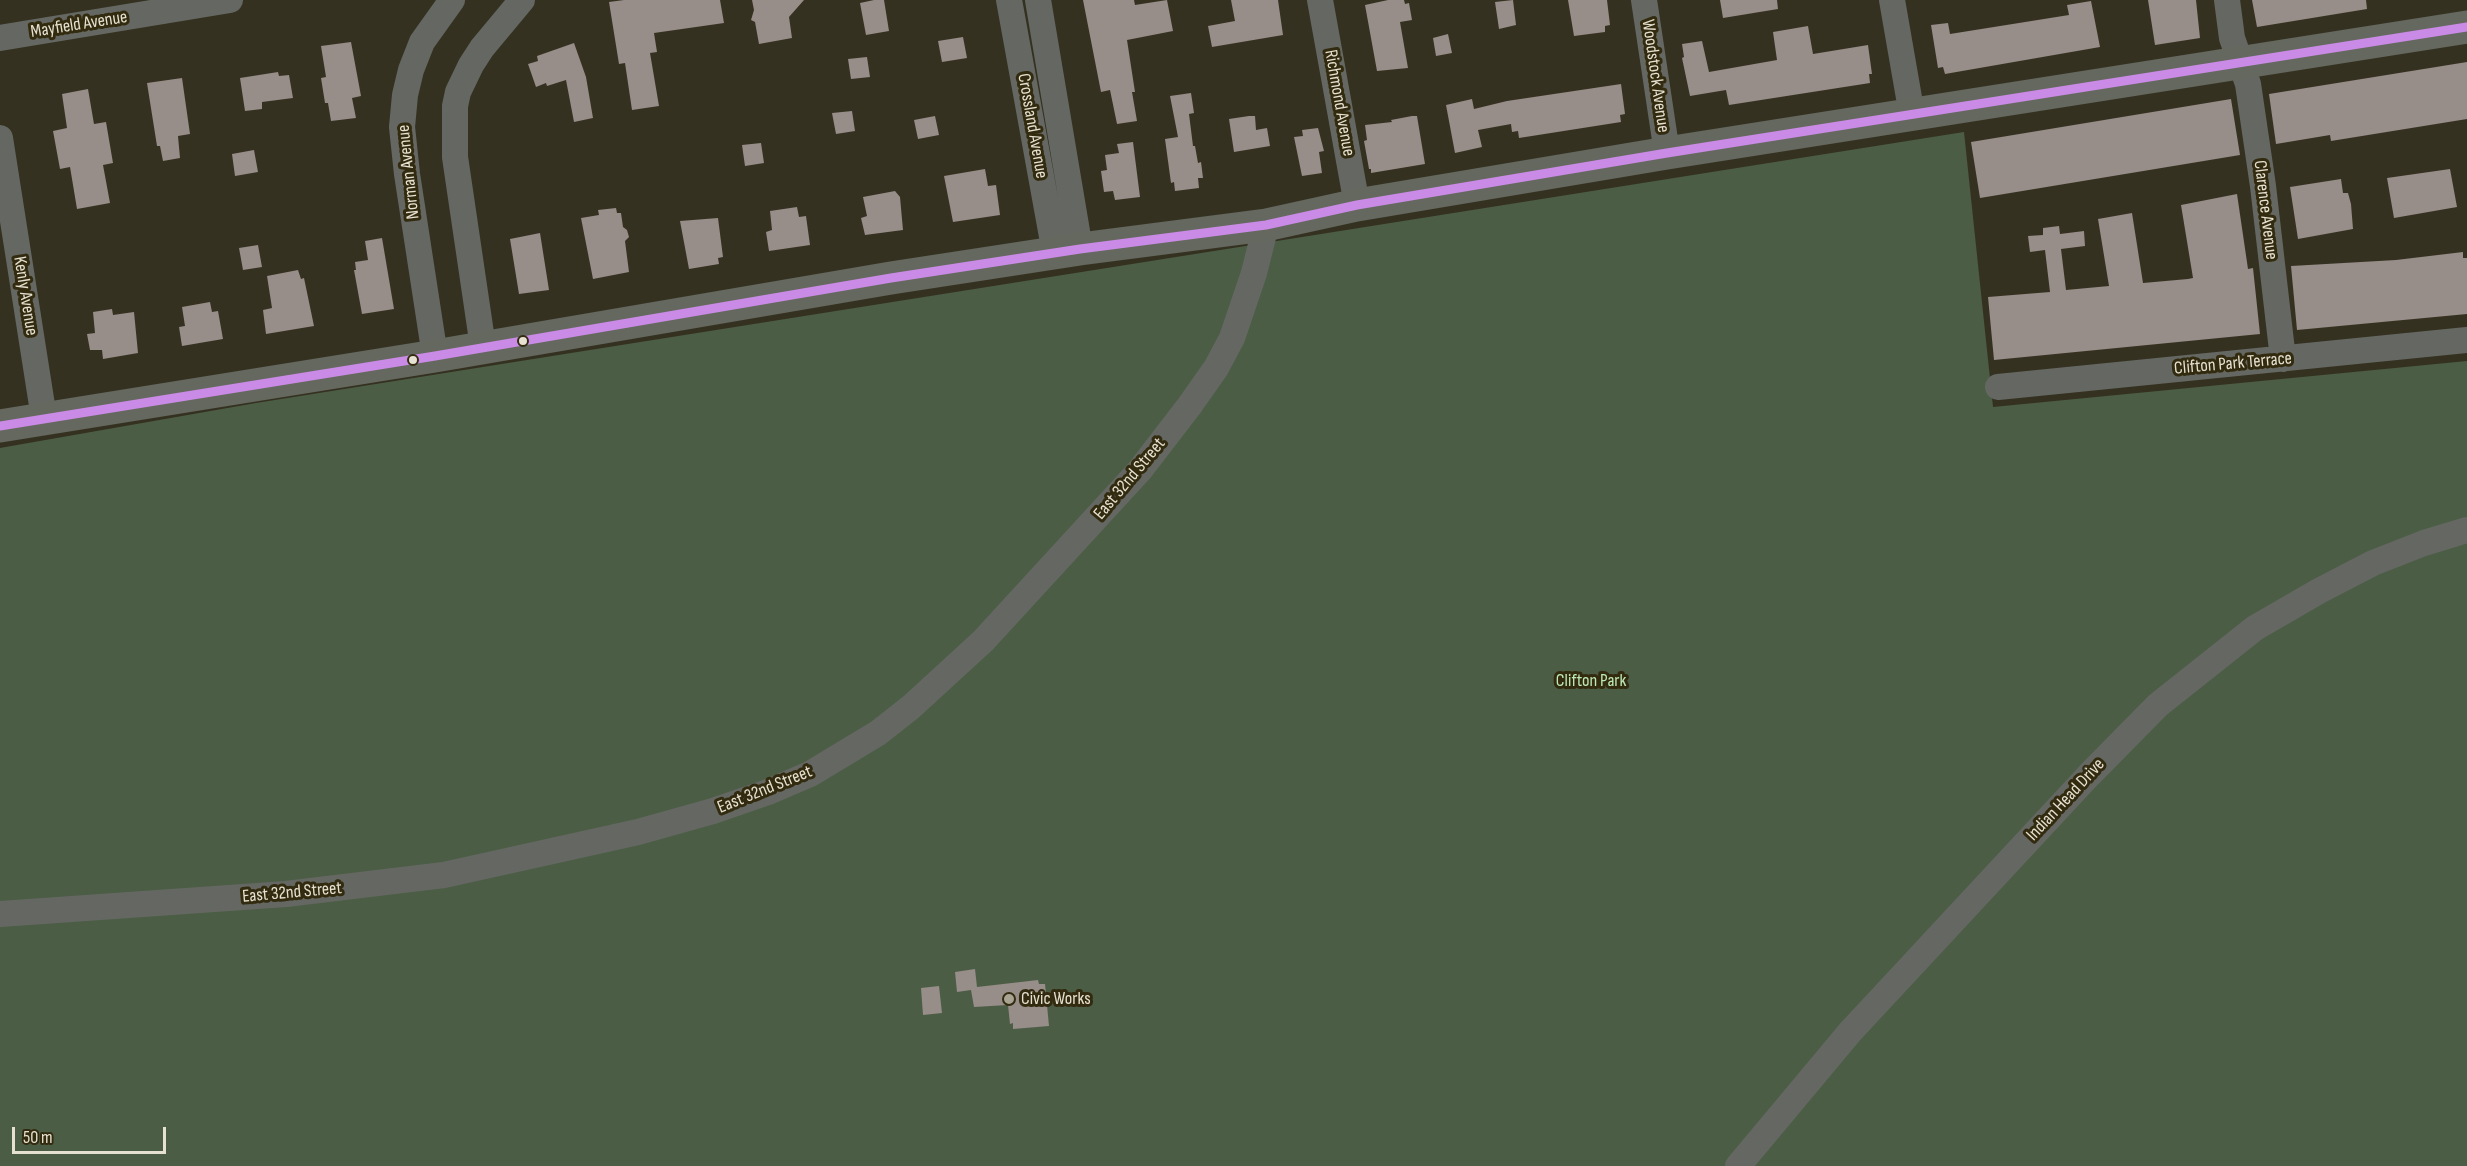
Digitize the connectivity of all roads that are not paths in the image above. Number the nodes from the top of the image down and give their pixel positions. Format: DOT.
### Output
graph roads {
  1 [pos="230,0"];
  2 [pos="452,0"];
  3 [pos="522,0"];
  4 [pos="1009,0"];
  5 [pos="1038,0"];
  6 [pos="1320,0"];
  7 [pos="1644,0"];
  8 [pos="1892,0"];
  9 [pos="2227,0"];
  10 [pos="2467,27"];
  11 [pos="0,38"];
  12 [pos="2242,62"];
  13 [pos="1912,115"];
  14 [pos="0,138"];
  15 [pos="1666,153"];
  16 [pos="1357,205"];
  17 [pos="1266,225"];
  18 [pos="1067,251"];
  19 [pos="2467,340"];
  20 [pos="483,347"];
  21 [pos="435,356"];
  22 [pos="2283,359"];
  23 [pos="1998,387"];
  24 [pos="44,418"];
  25 [pos="0,426"];
  26 [pos="2467,531"];
  27 [pos="0,914"];
  28 [pos="1738,1166"];
  1 -- 11 [label="street, Mayfield Avenue"];
  2 -- 21 [label="street, Norman Avenue"];
  3 -- 20 [label="street"];
  4 -- 18 [label="street, Crossland Avenue"];
  5 -- 18 [label="street, Crossland Avenue"];
  6 -- 16 [label="street, Richmond Avenue"];
  7 -- 15 [label="street, Woodstock Avenue"];
  8 -- 13 [label="street"];
  9 -- 12 [label="street, Clarence Avenue"];
  10 -- 12 [label="main road"];
  12 -- 13 [label="main road"];
  12 -- 22 [label="street, Clarence Avenue"];
  13 -- 15 [label="main road"];
  14 -- 24 [label="street, Kenly Avenue"];
  15 -- 16 [label="main road"];
  16 -- 17 [label="main road"];
  17 -- 18 [label="main road"];
  17 -- 27 [label="street, East 32nd Street"];
  18 -- 20 [label="main road"];
  19 -- 22 [label="street, Clifton Park Terrace"];
  20 -- 21 [label="main road"];
  21 -- 24 [label="main road"];
  22 -- 23 [label="street, Clifton Park Terrace"];
  24 -- 25 [label="main road"];
  26 -- 28 [label="street, Indian Head Drive"];
}
